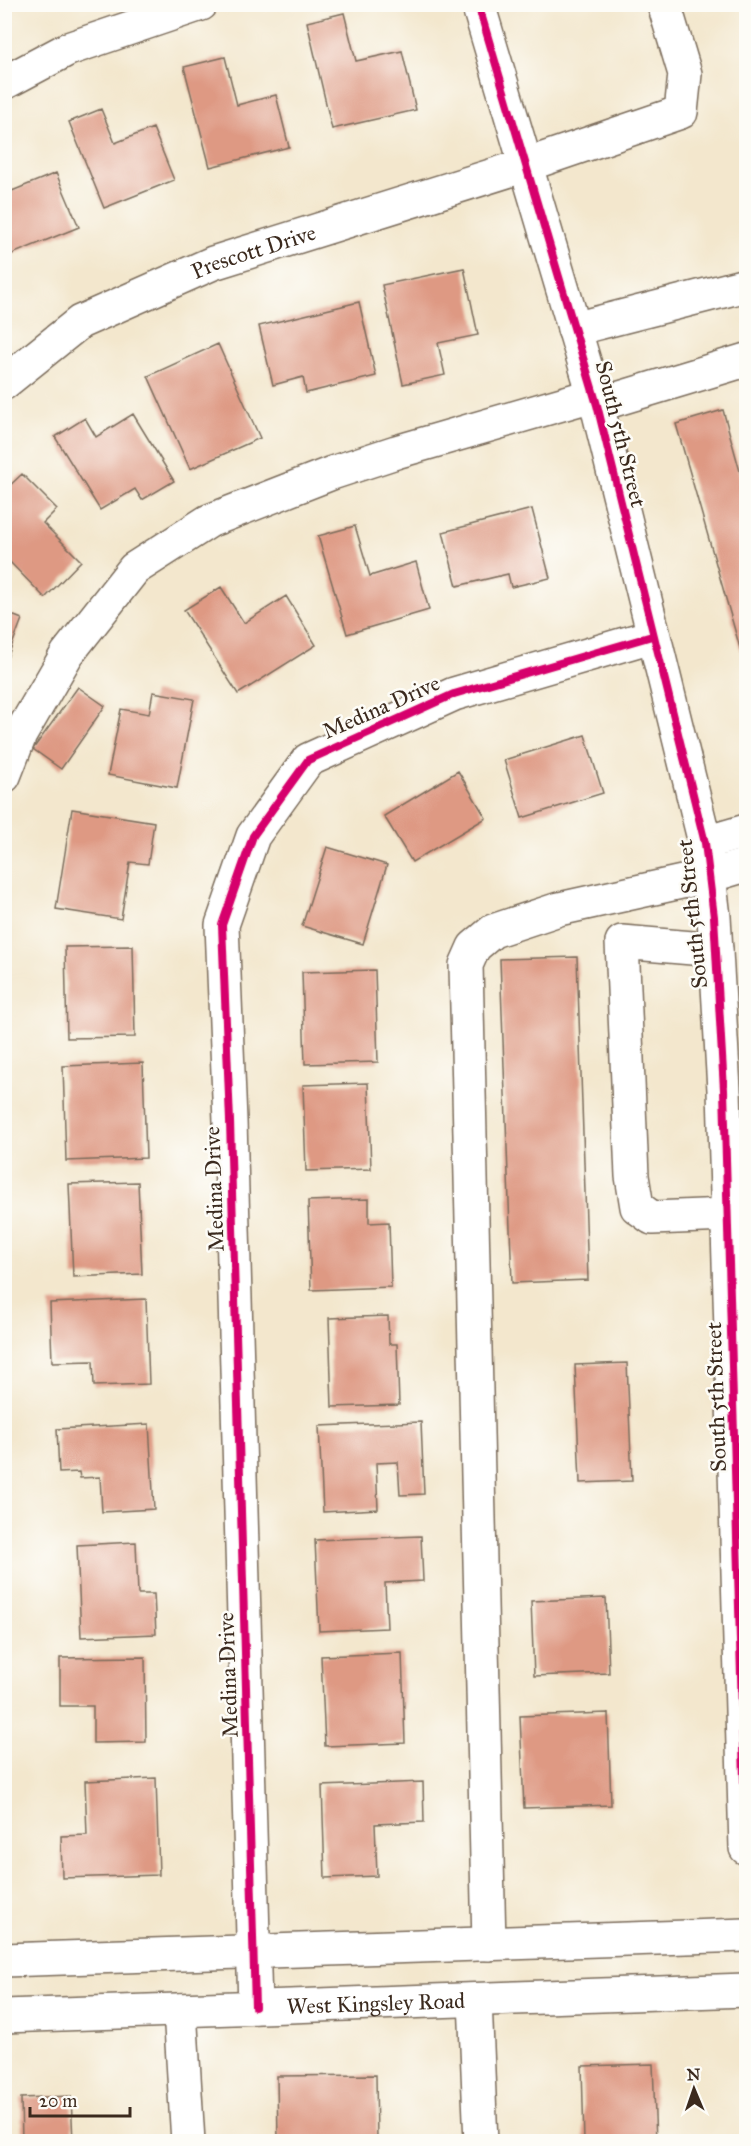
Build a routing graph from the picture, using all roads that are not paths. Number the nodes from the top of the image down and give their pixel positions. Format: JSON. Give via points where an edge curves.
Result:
{"nodes":[{"id":1,"x":201,"y":4,"type":"edge"},
{"id":2,"x":478,"y":4,"type":"edge"},
{"id":3,"x":664,"y":4,"type":"edge"},
{"id":4,"x":4,"y":83,"type":"edge"},
{"id":5,"x":526,"y":165,"type":"junction"},
{"id":6,"x":747,"y":285,"type":"edge"},
{"id":7,"x":574,"y":329,"type":"junction"},
{"id":8,"x":747,"y":360,"type":"edge"},
{"id":9,"x":4,"y":383,"type":"edge"},
{"id":10,"x":595,"y":400,"type":"junction"},
{"id":11,"x":652,"y":636,"type":"junction"},
{"id":12,"x":4,"y":776,"type":"edge"},
{"id":13,"x":747,"y":831,"type":"edge"},
{"id":14,"x":705,"y":843,"type":"junction"},
{"id":15,"x":747,"y":865,"type":"edge"},
{"id":16,"x":709,"y":876,"type":"junction"},
{"id":17,"x":716,"y":950,"type":"junction"},
{"id":18,"x":735,"y":1090,"type":"edge"},
{"id":19,"x":728,"y":1215,"type":"junction"},
{"id":20,"x":746,"y":1847,"type":"edge"},
{"id":21,"x":747,"y":1935,"type":"edge"},
{"id":22,"x":489,"y":1944,"type":"junction"},
{"id":23,"x":4,"y":1951,"type":"edge"},
{"id":24,"x":253,"y":1952,"type":"junction"},
{"id":25,"x":5,"y":1960,"type":"edge"},
{"id":26,"x":747,"y":1990,"type":"edge"},
{"id":27,"x":475,"y":2000,"type":"junction"},
{"id":28,"x":255,"y":2007,"type":"junction"},
{"id":29,"x":180,"y":2010,"type":"junction"},
{"id":30,"x":4,"y":2016,"type":"edge"},
{"id":31,"x":188,"y":2142,"type":"edge"},
{"id":32,"x":481,"y":2142,"type":"edge"}],
"edges":[{"from":1,"to":4,"type":"street","via":[[68,49]]},
{"from":2,"to":5,"type":"street","name":"South 5th Street"},
{"from":3,"to":5,"type":"street","name":"Prescott Drive","via":[[685,74],[681,112]]},
{"from":5,"to":7,"type":"street","name":"South 5th Street"},
{"from":5,"to":9,"type":"street","name":"Prescott Drive","via":[[213,262],[80,322]]},
{"from":6,"to":7,"type":"street"},
{"from":7,"to":10,"type":"street","name":"South 5th Street"},
{"from":8,"to":10,"type":"street"},
{"from":10,"to":11,"type":"street","name":"South 5th Street"},
{"from":10,"to":12,"type":"street","via":[[396,452],[209,521],[134,570],[67,654],[20,735]]},
{"from":11,"to":14,"type":"street","name":"South 5th Street"},
{"from":11,"to":24,"type":"street","name":"Medina Drive","via":[[454,694],[308,759],[253,836],[222,925]]},
{"from":13,"to":14,"type":"street"},
{"from":14,"to":16,"type":"street","name":"South 5th Street"},
{"from":15,"to":16,"type":"street"},
{"from":16,"to":17,"type":"street","name":"South 5th Street"},
{"from":16,"to":22,"type":"street","via":[[559,909],[493,932],[474,947],[466,964]]},
{"from":17,"to":18,"type":"street","name":"South 5th Street"},
{"from":17,"to":19,"type":"street","via":[[622,942],[631,1164],[637,1207],[652,1218]]},
{"from":18,"to":19,"type":"street","name":"South 5th Street"},
{"from":19,"to":20,"type":"street","name":"South 5th Street"},
{"from":21,"to":22,"type":"street"},
{"from":22,"to":24,"type":"street"},
{"from":23,"to":25,"type":"street"},
{"from":24,"to":25,"type":"street"},
{"from":24,"to":28,"type":"street","name":"Medina Drive"},
{"from":26,"to":27,"type":"street","name":"West Kingsley Road"},
{"from":27,"to":28,"type":"street","name":"West Kingsley Road"},
{"from":27,"to":32,"type":"street"},
{"from":28,"to":29,"type":"street","name":"West Kingsley Road"},
{"from":29,"to":30,"type":"street","name":"West Kingsley Road"},
{"from":29,"to":31,"type":"street"}]}
